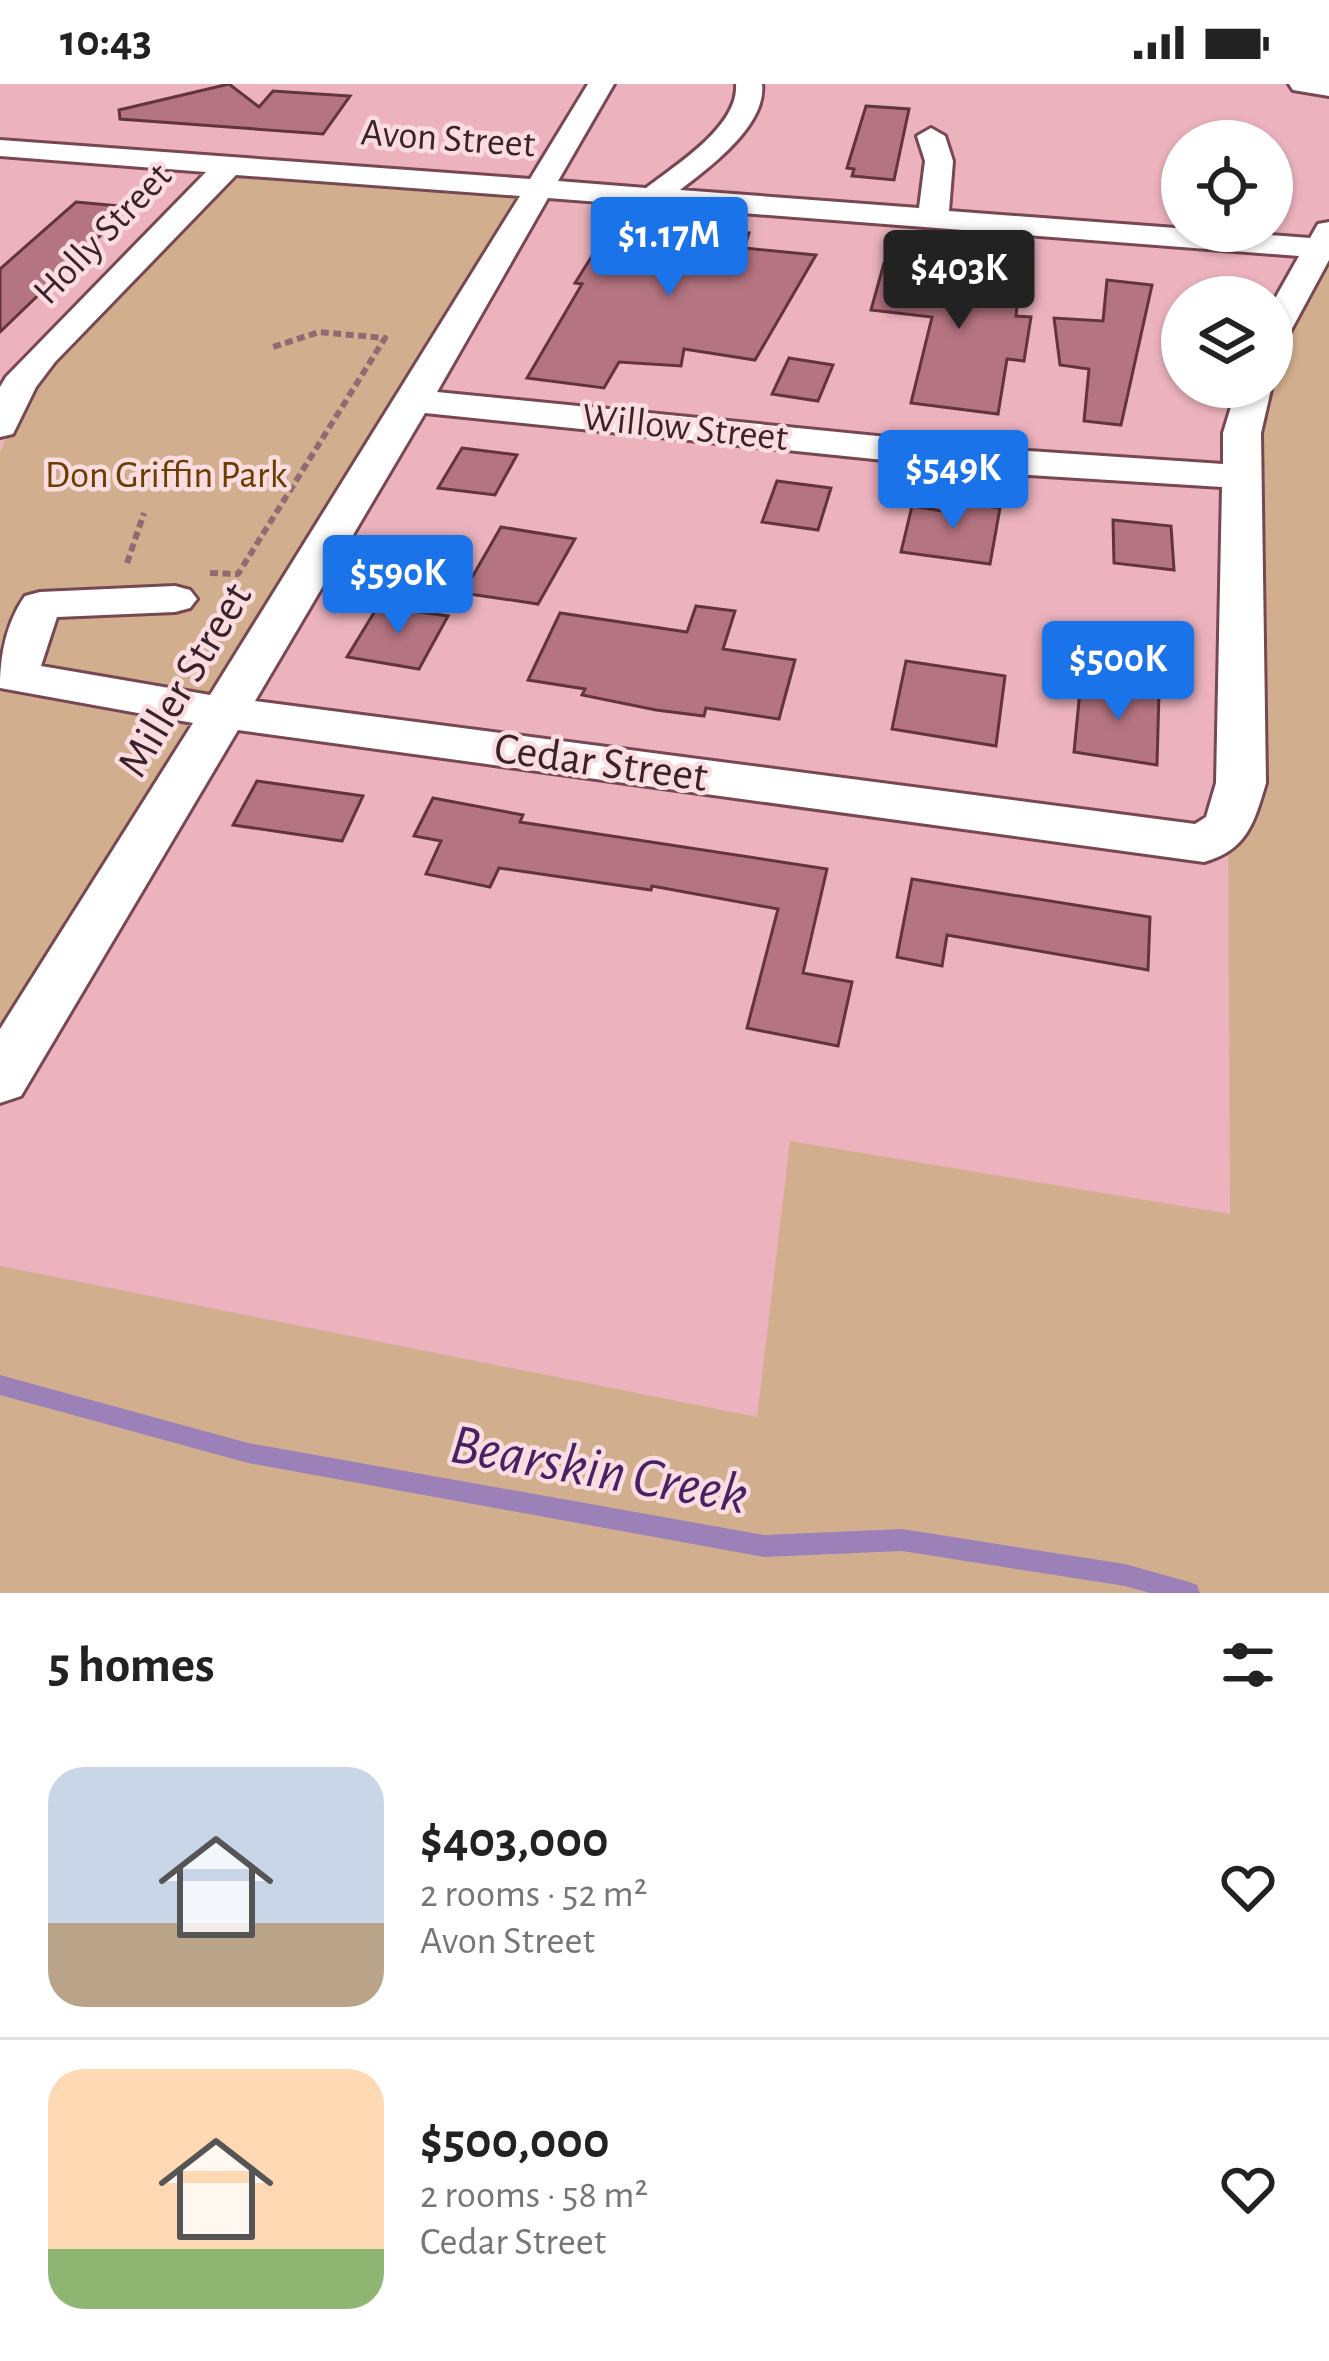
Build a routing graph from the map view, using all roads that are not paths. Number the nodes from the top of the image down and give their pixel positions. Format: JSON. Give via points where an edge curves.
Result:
{"nodes":[{"id":1,"x":601,"y":84,"type":"edge"},
{"id":2,"x":749,"y":84,"type":"edge"},
{"id":3,"x":1302,"y":84,"type":"edge"},
{"id":4,"x":1329,"y":88,"type":"edge"},
{"id":5,"x":931,"y":136,"type":"dead end"},
{"id":6,"x":1,"y":149,"type":"edge"},
{"id":7,"x":232,"y":162,"type":"junction"},
{"id":8,"x":539,"y":185,"type":"junction"},
{"id":9,"x":657,"y":194,"type":"junction"},
{"id":10,"x":932,"y":216,"type":"junction"},
{"id":11,"x":1325,"y":239,"type":"edge"},
{"id":12,"x":1293,"y":296,"type":"edge"},
{"id":13,"x":414,"y":401,"type":"junction"},
{"id":14,"x":1249,"y":408,"type":"edge"},
{"id":15,"x":0,"y":426,"type":"edge"},
{"id":16,"x":1243,"y":477,"type":"junction"},
{"id":17,"x":189,"y":586,"type":"road end"},
{"id":18,"x":8,"y":675,"type":"edge"},
{"id":19,"x":226,"y":713,"type":"junction"},
{"id":20,"x":0,"y":1079,"type":"edge"}],
"edges":[{"from":1,"to":8,"type":"street","name":"Miller Street"},
{"from":2,"to":9,"type":"street","via":[[740,121]]},
{"from":3,"to":4,"type":"street"},
{"from":5,"to":10,"type":"street","via":[[939,161]]},
{"from":6,"to":7,"type":"street","name":"Avon Street"},
{"from":7,"to":8,"type":"street","name":"Avon Street"},
{"from":7,"to":15,"type":"street","name":"Holly Street","via":[[43,355]]},
{"from":8,"to":9,"type":"street","name":"Avon Street"},
{"from":8,"to":13,"type":"street","name":"Miller Street"},
{"from":9,"to":10,"type":"street","name":"Avon Street"},
{"from":10,"to":11,"type":"street","name":"Avon Street"},
{"from":11,"to":12,"type":"street"},
{"from":13,"to":16,"type":"street","name":"Willow Street"},
{"from":13,"to":19,"type":"street","name":"Miller Street"},
{"from":14,"to":16,"type":"street"},
{"from":16,"to":19,"type":"street","name":"Cedar Street","via":[[1241,783],[1228,827],[1204,844]]},
{"from":17,"to":18,"type":"street","via":[[40,605]]},
{"from":18,"to":19,"type":"street","name":"Cedar Street"},
{"from":19,"to":20,"type":"street","name":"Miller Street"}]}
